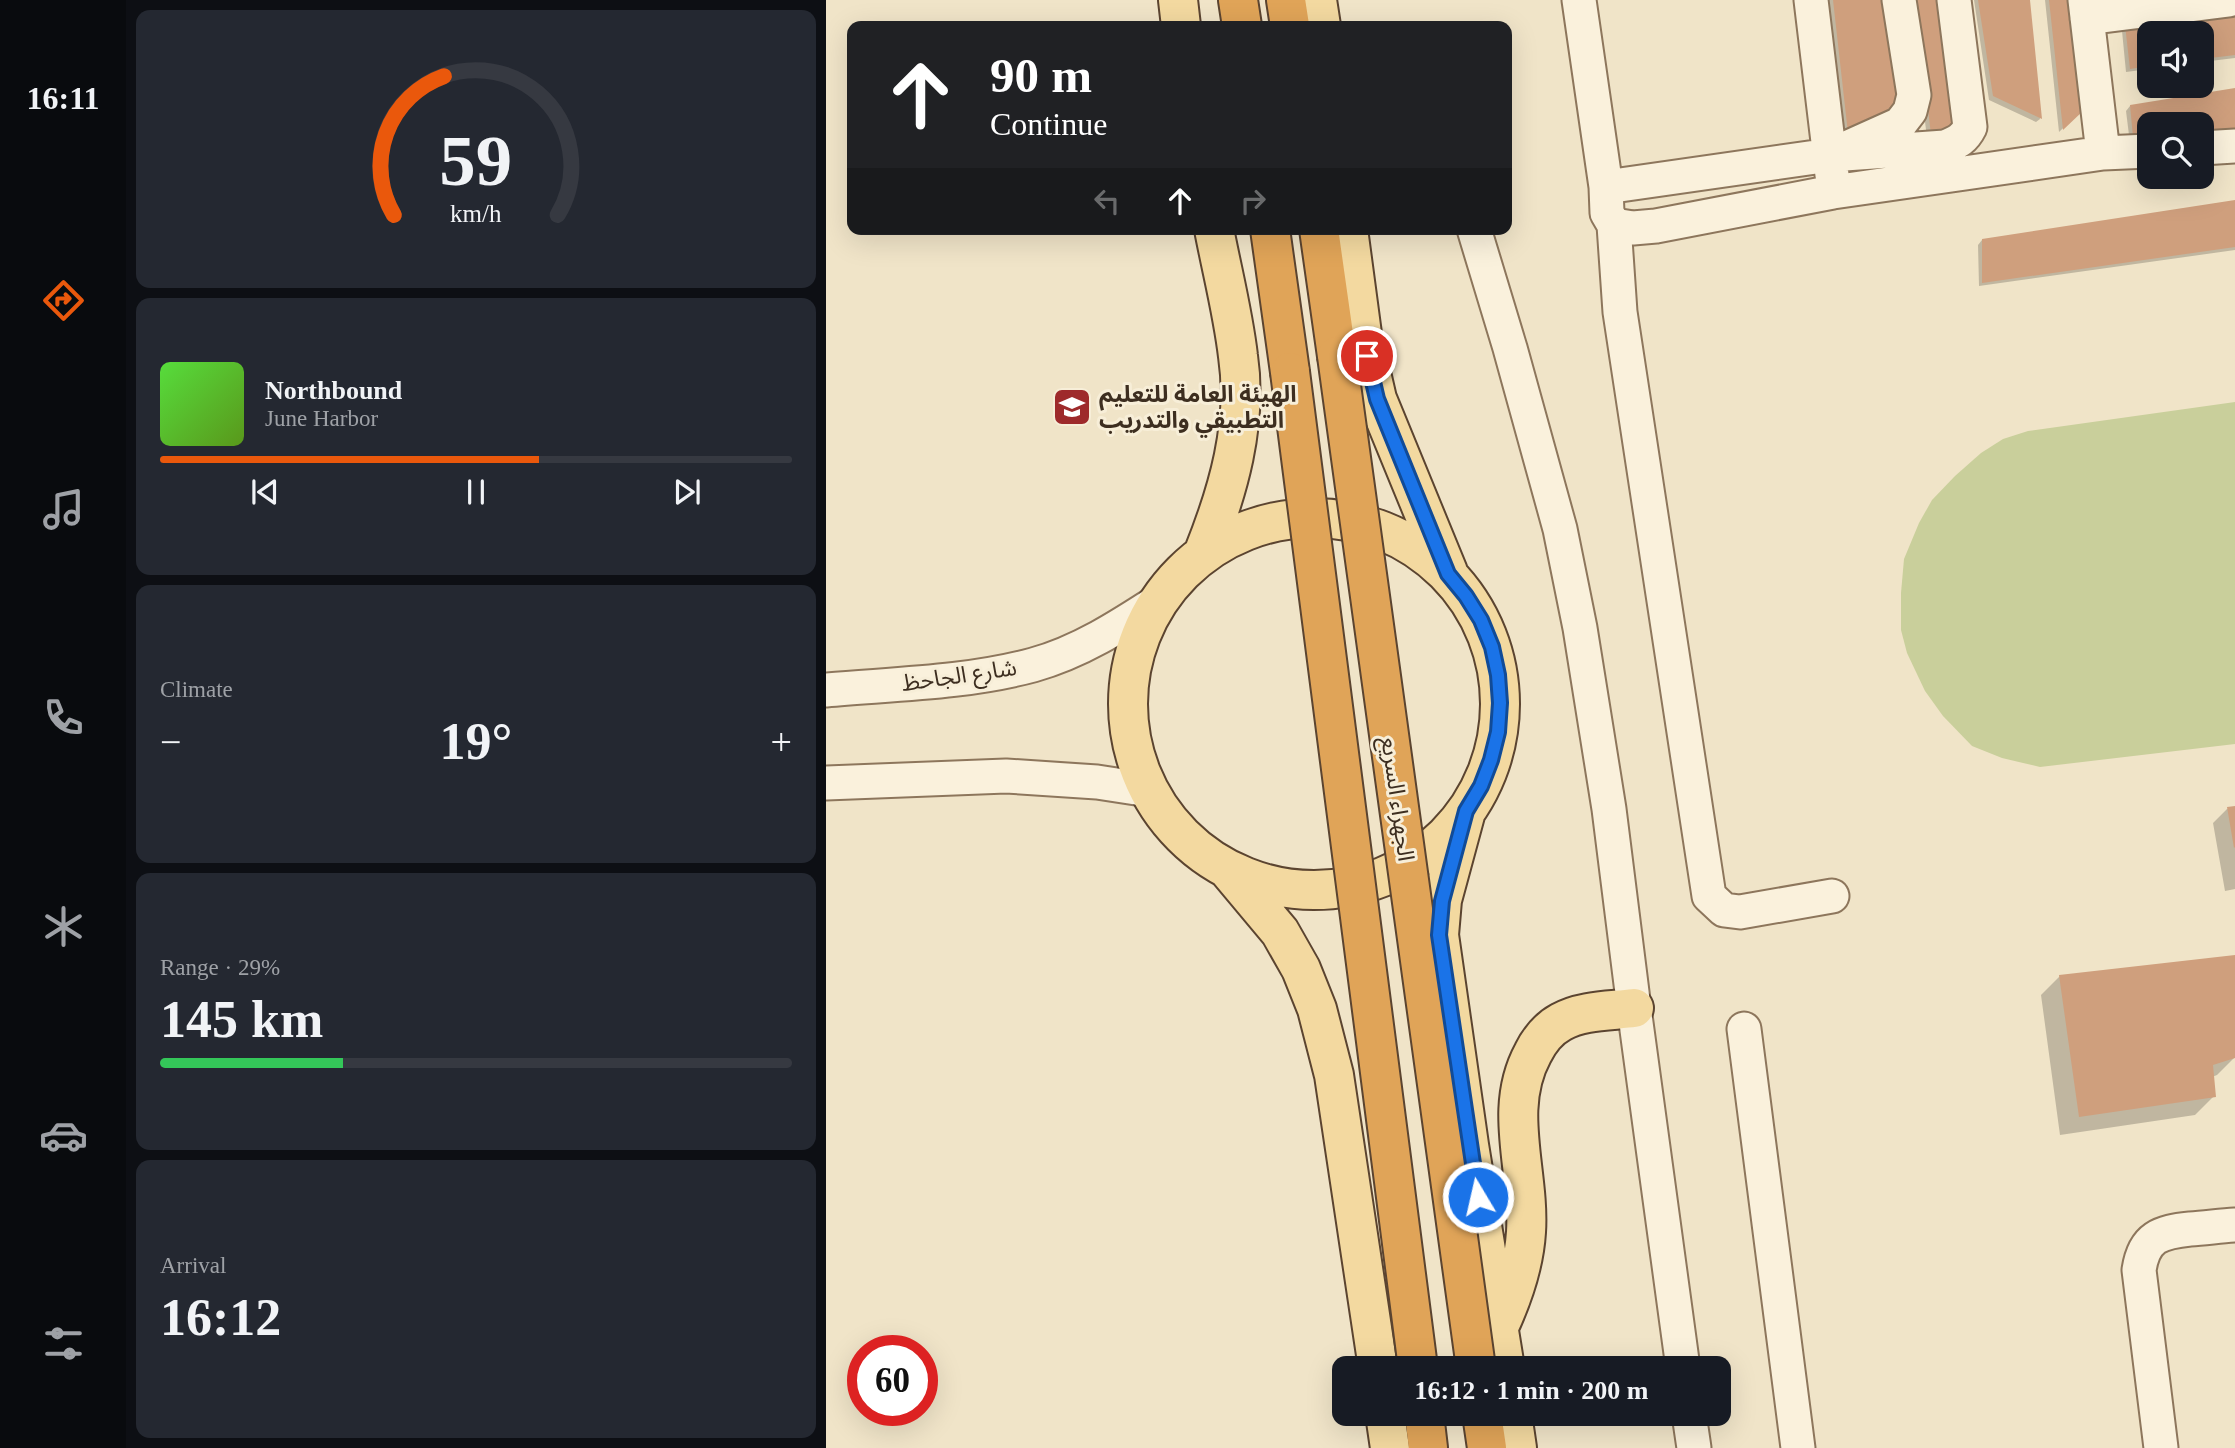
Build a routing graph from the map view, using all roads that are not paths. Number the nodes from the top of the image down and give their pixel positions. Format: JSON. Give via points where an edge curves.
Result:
{"nodes":[{"id":1,"x":1178,"y":0,"type":"edge"},
{"id":2,"x":1238,"y":0,"type":"edge"},
{"id":3,"x":1286,"y":0,"type":"edge"},
{"id":4,"x":1317,"y":0,"type":"edge"},
{"id":5,"x":1579,"y":0,"type":"edge"},
{"id":6,"x":1811,"y":0,"type":"edge"},
{"id":7,"x":1899,"y":0,"type":"edge"},
{"id":8,"x":1954,"y":0,"type":"edge"},
{"id":9,"x":2229,"y":0,"type":"edge"},
{"id":10,"x":2086,"y":9,"type":"edge"},
{"id":11,"x":1180,"y":21,"type":"edge"},
{"id":12,"x":1241,"y":21,"type":"edge"},
{"id":13,"x":1289,"y":21,"type":"edge"},
{"id":14,"x":1320,"y":21,"type":"edge"},
{"id":15,"x":2235,"y":146,"type":"edge"},
{"id":16,"x":2214,"y":147,"type":"edge"},
{"id":17,"x":2137,"y":152,"type":"edge"},
{"id":18,"x":2103,"y":153,"type":"junction"},
{"id":19,"x":1830,"y":155,"type":"junction"},
{"id":20,"x":1606,"y":187,"type":"junction"},
{"id":21,"x":1833,"y":192,"type":"junction"},
{"id":22,"x":1614,"y":225,"type":"junction"},
{"id":23,"x":1215,"y":235,"type":"edge"},
{"id":24,"x":1271,"y":235,"type":"edge"},
{"id":25,"x":1320,"y":235,"type":"edge"},
{"id":26,"x":1349,"y":235,"type":"edge"},
{"id":27,"x":1476,"y":235,"type":"edge"},
{"id":28,"x":1203,"y":554,"type":"junction"},
{"id":29,"x":1448,"y":574,"type":"junction"},
{"id":30,"x":1160,"y":600,"type":"junction"},
{"id":31,"x":826,"y":690,"type":"edge"},
{"id":32,"x":826,"y":783,"type":"edge"},
{"id":33,"x":1149,"y":790,"type":"junction"},
{"id":34,"x":1466,"y":811,"type":"junction"},
{"id":35,"x":1228,"y":869,"type":"junction"},
{"id":36,"x":1832,"y":896,"type":"dead end"},
{"id":37,"x":1634,"y":1008,"type":"junction"},
{"id":38,"x":1744,"y":1029,"type":"dead end"},
{"id":39,"x":2235,"y":1225,"type":"edge"},
{"id":40,"x":1498,"y":1329,"type":"junction"},
{"id":41,"x":1376,"y":1356,"type":"edge"},
{"id":42,"x":1416,"y":1356,"type":"edge"},
{"id":43,"x":1474,"y":1356,"type":"edge"},
{"id":44,"x":1503,"y":1356,"type":"edge"},
{"id":45,"x":1681,"y":1356,"type":"edge"},
{"id":46,"x":1387,"y":1426,"type":"edge"},
{"id":47,"x":1425,"y":1426,"type":"edge"},
{"id":48,"x":1483,"y":1426,"type":"edge"},
{"id":49,"x":1514,"y":1426,"type":"edge"},
{"id":50,"x":1691,"y":1426,"type":"edge"},
{"id":51,"x":1390,"y":1448,"type":"edge"},
{"id":52,"x":1428,"y":1448,"type":"edge"},
{"id":53,"x":1486,"y":1448,"type":"edge"},
{"id":54,"x":1517,"y":1448,"type":"edge"},
{"id":55,"x":1694,"y":1448,"type":"edge"},
{"id":56,"x":1798,"y":1448,"type":"edge"},
{"id":57,"x":2161,"y":1448,"type":"edge"}],
"edges":[{"from":1,"to":11,"type":"main road"},
{"from":2,"to":12,"type":"highway"},
{"from":3,"to":13,"type":"highway"},
{"from":4,"to":14,"type":"main road"},
{"from":5,"to":20,"type":"street"},
{"from":6,"to":19,"type":"street"},
{"from":7,"to":19,"type":"street","via":[[1914,95],[1910,111],[1900,124]]},
{"from":8,"to":19,"type":"street","via":[[1970,127],[1965,137],[1945,147]]},
{"from":9,"to":10,"type":"street"},
{"from":10,"to":18,"type":"street"},
{"from":15,"to":16,"type":"street"},
{"from":17,"to":18,"type":"street"},
{"from":18,"to":21,"type":"street"},
{"from":19,"to":20,"type":"street"},
{"from":19,"to":21,"type":"street"},
{"from":20,"to":22,"type":"street","via":[[1607,213]]},
{"from":21,"to":22,"type":"street","via":[[1656,226]]},
{"from":22,"to":36,"type":"street","via":[[1620,312],[1709,896],[1724,911],[1740,912]]},
{"from":23,"to":28,"type":"main road","via":[[1239,357],[1240,412],[1222,508]]},
{"from":24,"to":42,"type":"highway","bridge":true},
{"from":25,"to":43,"type":"highway","name":"الجهراء السريع","bridge":true},
{"from":26,"to":29,"type":"main road","via":[[1362,334],[1377,399]]},
{"from":27,"to":37,"type":"street","via":[[1563,541],[1609,809]]},
{"from":28,"to":29,"type":"main road","via":[[1229,538],[1275,522],[1345,519],[1401,538]]},
{"from":28,"to":30,"type":"main road"},
{"from":29,"to":34,"type":"main road","via":[[1481,620],[1498,675],[1498,732],[1481,786]]},
{"from":30,"to":31,"type":"street","name":"شارع الجاحظ","via":[[1112,632],[1035,664],[990,675]]},
{"from":30,"to":33,"type":"main road","via":[[1146,624],[1130,679],[1131,736]]},
{"from":32,"to":33,"type":"street","via":[[1006,776]]},
{"from":33,"to":35,"type":"main road","via":[[1182,835]]},
{"from":34,"to":35,"type":"main road","via":[[1424,853],[1372,881],[1333,889],[1284,888]]},
{"from":34,"to":40,"type":"main road","name":"الجهراء السريع","via":[[1442,901],[1439,935]]},
{"from":35,"to":41,"type":"main road","via":[[1280,932],[1317,1009],[1334,1075]]},
{"from":37,"to":40,"type":"main road","via":[[1584,1014],[1561,1022],[1540,1039],[1528,1062],[1517,1112],[1526,1204],[1524,1256]]},
{"from":37,"to":45,"type":"street"},
{"from":38,"to":56,"type":"street"},
{"from":39,"to":57,"type":"street","via":[[2168,1232],[2156,1237],[2141,1258]]},
{"from":40,"to":44,"type":"main road","name":"الجهراء السريع"},
{"from":46,"to":51,"type":"main road"},
{"from":47,"to":52,"type":"highway"},
{"from":48,"to":53,"type":"highway"},
{"from":49,"to":54,"type":"main road"},
{"from":50,"to":55,"type":"street"}]}
